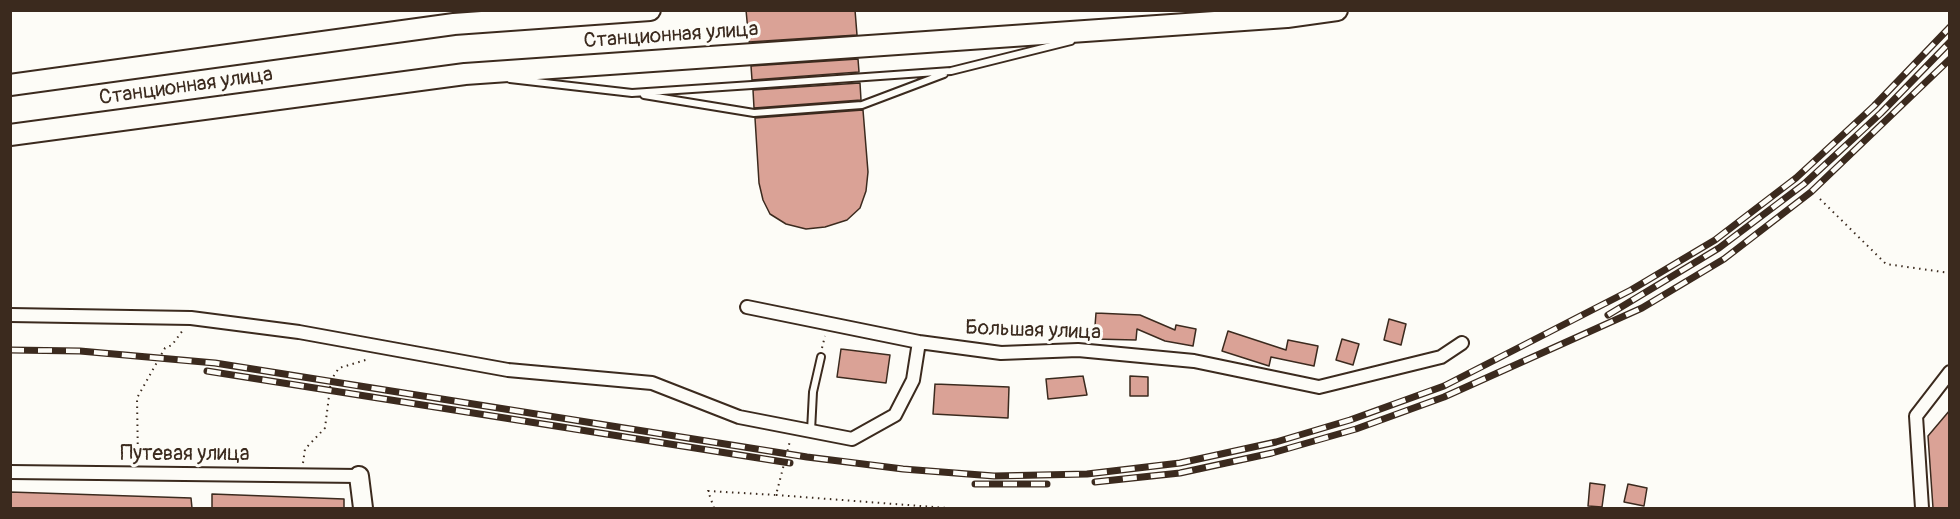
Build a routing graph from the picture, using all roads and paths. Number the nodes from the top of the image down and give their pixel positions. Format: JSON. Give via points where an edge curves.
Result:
{"nodes":[{"id":1,"x":650,"y":10,"type":"edge"},
{"id":2,"x":1337,"y":10,"type":"edge"},
{"id":3,"x":487,"y":14,"type":"dead end"},
{"id":4,"x":454,"y":24,"type":"junction"},
{"id":5,"x":1119,"y":28,"type":"junction"},
{"id":6,"x":951,"y":71,"type":"junction"},
{"id":7,"x":465,"y":74,"type":"junction"},
{"id":8,"x":10,"y":85,"type":"edge"},
{"id":9,"x":632,"y":93,"type":"junction"},
{"id":10,"x":10,"y":135,"type":"edge"},
{"id":11,"x":1820,"y":199,"type":"dead end"},
{"id":12,"x":1950,"y":273,"type":"edge"},
{"id":13,"x":747,"y":307,"type":"dead end"},
{"id":14,"x":10,"y":315,"type":"edge"},
{"id":15,"x":191,"y":318,"type":"junction"},
{"id":16,"x":919,"y":342,"type":"junction"},
{"id":17,"x":1462,"y":343,"type":"dead end"},
{"id":18,"x":398,"y":350,"type":"junction"},
{"id":19,"x":821,"y":357,"type":"dead end"},
{"id":20,"x":1950,"y":372,"type":"edge"},
{"id":21,"x":810,"y":431,"type":"junction"},
{"id":22,"x":10,"y":472,"type":"edge"},
{"id":23,"x":302,"y":475,"type":"junction"},
{"id":24,"x":138,"y":476,"type":"junction"},
{"id":25,"x":359,"y":476,"type":"joint"},
{"id":26,"x":776,"y":495,"type":"junction"},
{"id":27,"x":363,"y":508,"type":"edge"},
{"id":28,"x":714,"y":508,"type":"edge"},
{"id":29,"x":947,"y":508,"type":"edge"},
{"id":30,"x":1922,"y":508,"type":"edge"}],
"edges":[{"from":1,"to":4,"type":"main road","name":"Станционная улица"},
{"from":2,"to":5,"type":"main road","name":"Станционная улица"},
{"from":3,"to":4,"type":"lane"},
{"from":4,"to":8,"type":"main road","name":"Станционная улица"},
{"from":5,"to":6,"type":"lane"},
{"from":5,"to":7,"type":"main road","name":"Станционная улица"},
{"from":6,"to":9,"type":"lane"},
{"from":6,"to":9,"type":"lane","via":[[862,105],[754,113]]},
{"from":7,"to":9,"type":"lane"},
{"from":7,"to":10,"type":"main road","name":"Станционная улица"},
{"from":11,"to":12,"type":"path","via":[[1886,264]]},
{"from":13,"to":16,"type":"street","name":"Большая улица"},
{"from":14,"to":15,"type":"street"},
{"from":15,"to":18,"type":"street"},
{"from":15,"to":24,"type":"path","via":[[172,345],[165,348],[137,398]]},
{"from":16,"to":17,"type":"street","name":"Большая улица","via":[[1001,353],[1078,350],[1194,362],[1319,387],[1441,357]]},
{"from":16,"to":21,"type":"street","via":[[913,381],[895,415],[852,439]]},
{"from":18,"to":21,"type":"street","via":[[508,370],[652,383],[739,417]]},
{"from":18,"to":23,"type":"path","via":[[339,368],[331,380],[325,428],[305,449]]},
{"from":19,"to":21,"type":"lane"},
{"from":20,"to":30,"type":"street","via":[[1916,416]]},
{"from":21,"to":26,"type":"path","via":[[807,440],[791,440]]},
{"from":22,"to":24,"type":"street","name":"Путевая улица"},
{"from":23,"to":24,"type":"street","name":"Путевая улица"},
{"from":23,"to":25,"type":"street","name":"Путевая улица"},
{"from":25,"to":27,"type":"street"},
{"from":26,"to":28,"type":"path","via":[[708,491]]},
{"from":26,"to":29,"type":"path"}]}
